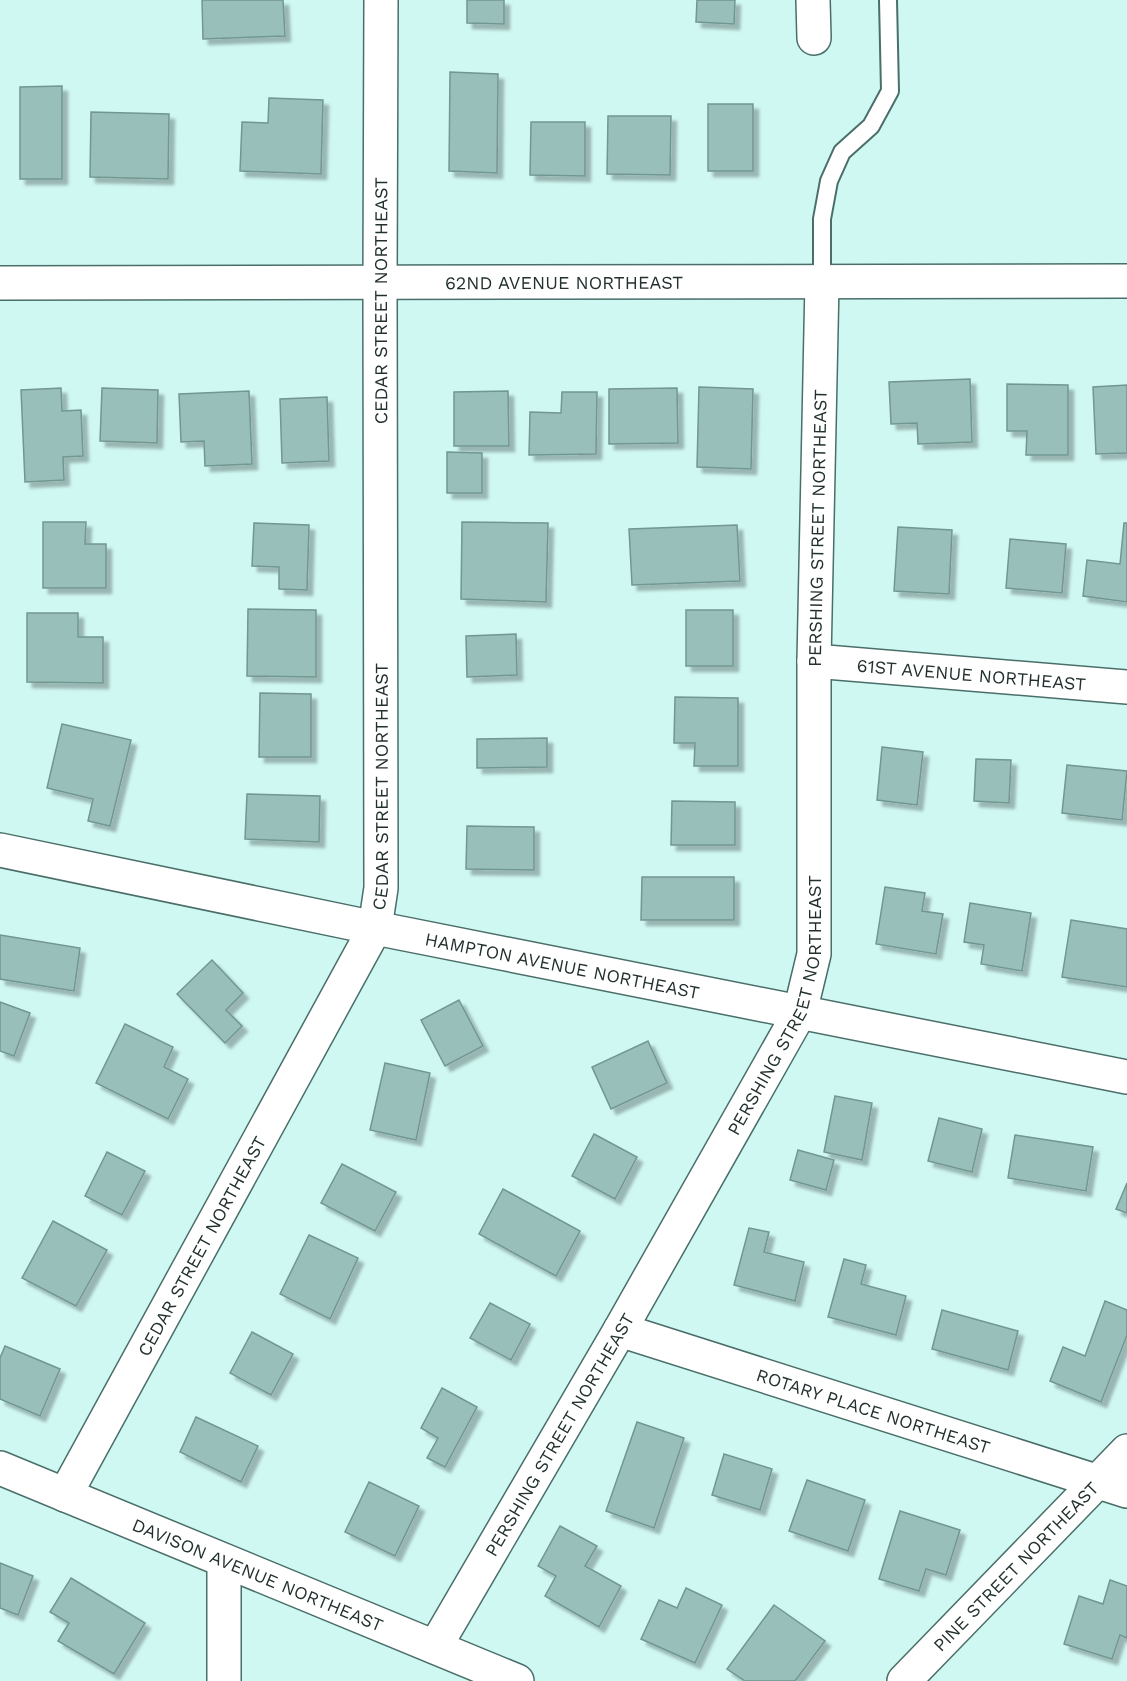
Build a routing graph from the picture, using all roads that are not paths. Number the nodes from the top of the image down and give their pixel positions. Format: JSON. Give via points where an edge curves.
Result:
{"nodes":[{"id":1,"x":381,"y":0,"type":"edge"},
{"id":2,"x":813,"y":0,"type":"edge"},
{"id":3,"x":888,"y":0,"type":"edge"},
{"id":4,"x":814,"y":38,"type":"dead end"},
{"id":5,"x":1127,"y":281,"type":"edge"},
{"id":6,"x":822,"y":282,"type":"junction"},
{"id":7,"x":0,"y":283,"type":"edge"},
{"id":8,"x":380,"y":283,"type":"junction"},
{"id":9,"x":814,"y":661,"type":"junction"},
{"id":10,"x":1127,"y":687,"type":"edge"},
{"id":11,"x":0,"y":850,"type":"edge"},
{"id":12,"x":375,"y":928,"type":"junction"},
{"id":13,"x":800,"y":1012,"type":"junction"},
{"id":14,"x":1127,"y":1077,"type":"edge"},
{"id":15,"x":620,"y":1330,"type":"junction"},
{"id":16,"x":1127,"y":1451,"type":"edge"},
{"id":17,"x":0,"y":1468,"type":"edge"},
{"id":18,"x":1112,"y":1486,"type":"edge"},
{"id":19,"x":65,"y":1495,"type":"junction"},
{"id":20,"x":224,"y":1561,"type":"junction"},
{"id":21,"x":435,"y":1647,"type":"junction"},
{"id":22,"x":225,"y":1681,"type":"edge"},
{"id":23,"x":517,"y":1681,"type":"edge"},
{"id":24,"x":904,"y":1681,"type":"edge"}],
"edges":[{"from":1,"to":8,"type":"street","name":"CEDAR STREET NORTHEAST"},
{"from":2,"to":4,"type":"street"},
{"from":3,"to":6,"type":"lane","via":[[890,91],[871,126],[842,152],[829,182],[822,219]]},
{"from":5,"to":6,"type":"street","name":"62ND AVENUE NORTHEAST"},
{"from":6,"to":8,"type":"street","name":"62ND AVENUE NORTHEAST"},
{"from":6,"to":9,"type":"street","name":"PERSHING STREET NORTHEAST"},
{"from":7,"to":8,"type":"street","name":"62ND AVENUE NORTHEAST"},
{"from":8,"to":12,"type":"street","name":"CEDAR STREET NORTHEAST","via":[[381,888]]},
{"from":9,"to":10,"type":"street","name":"61ST AVENUE NORTHEAST"},
{"from":9,"to":13,"type":"street","name":"PERSHING STREET NORTHEAST","via":[[814,954]]},
{"from":11,"to":12,"type":"street","name":"HAMPTON AVENUE NORTHEAST"},
{"from":12,"to":13,"type":"street","name":"HAMPTON AVENUE NORTHEAST"},
{"from":12,"to":19,"type":"street","name":"CEDAR STREET NORTHEAST"},
{"from":13,"to":14,"type":"street","name":"HAMPTON AVENUE NORTHEAST"},
{"from":13,"to":15,"type":"street","name":"PERSHING STREET NORTHEAST"},
{"from":15,"to":18,"type":"street","name":"ROTARY PLACE NORTHEAST"},
{"from":15,"to":21,"type":"street","name":"PERSHING STREET NORTHEAST"},
{"from":16,"to":18,"type":"street","name":"PINE STREET NORTHEAST"},
{"from":17,"to":19,"type":"street","name":"DAVISON AVENUE NORTHEAST"},
{"from":18,"to":24,"type":"street","name":"PINE STREET NORTHEAST"},
{"from":19,"to":20,"type":"street","name":"DAVISON AVENUE NORTHEAST"},
{"from":20,"to":21,"type":"street","name":"DAVISON AVENUE NORTHEAST"},
{"from":20,"to":22,"type":"street"},
{"from":21,"to":23,"type":"street","name":"DAVISON AVENUE NORTHEAST"}]}
